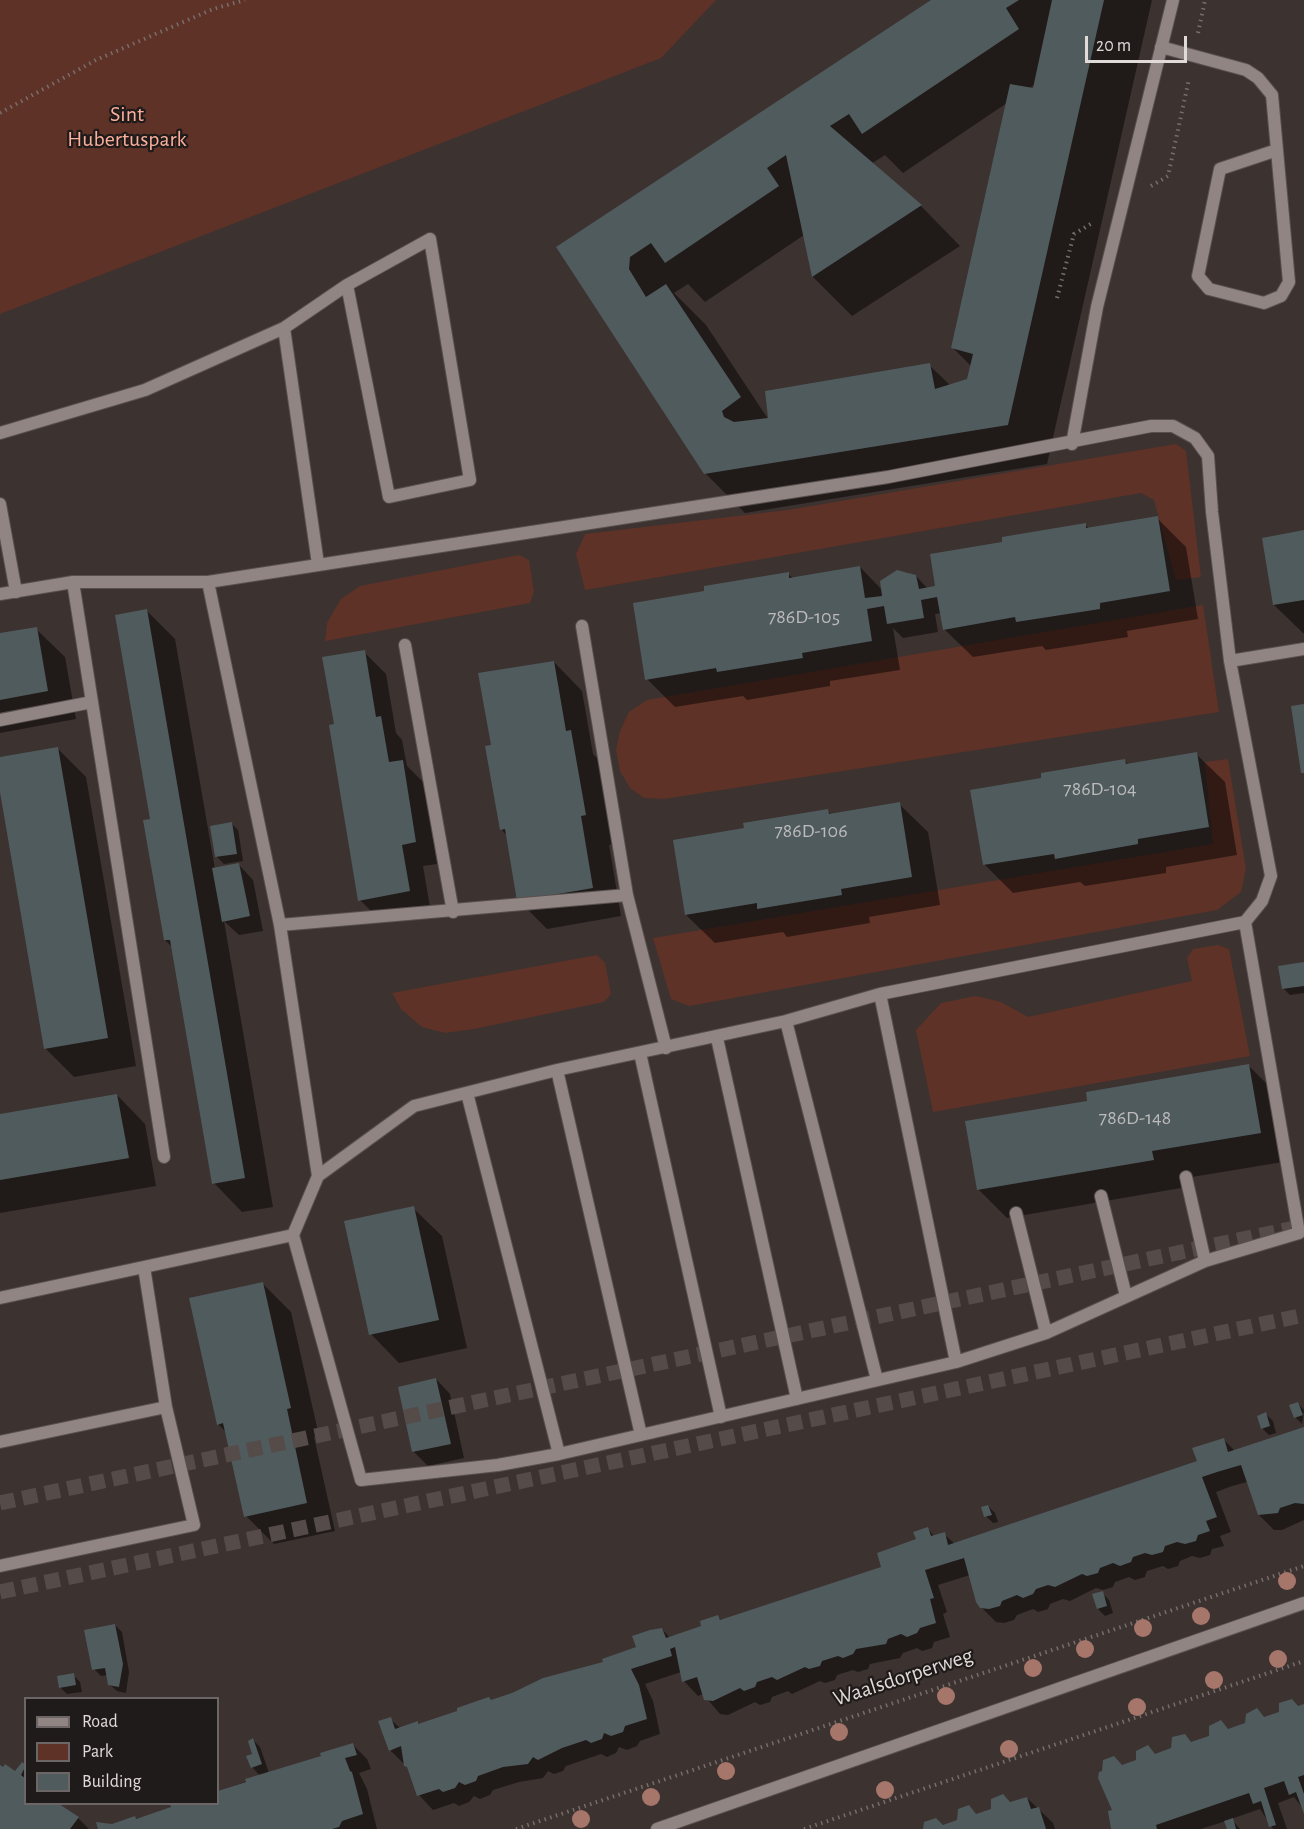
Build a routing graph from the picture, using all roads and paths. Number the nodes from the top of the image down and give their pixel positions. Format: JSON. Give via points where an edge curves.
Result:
{"nodes":[{"id":1,"x":245,"y":0,"type":"edge"},
{"id":2,"x":1173,"y":0,"type":"edge"},
{"id":3,"x":1161,"y":47,"type":"junction"},
{"id":4,"x":0,"y":112,"type":"edge"},
{"id":5,"x":1277,"y":150,"type":"junction"},
{"id":6,"x":347,"y":285,"type":"junction"},
{"id":7,"x":284,"y":328,"type":"junction"},
{"id":8,"x":0,"y":433,"type":"edge"},
{"id":9,"x":1072,"y":444,"type":"junction"},
{"id":10,"x":0,"y":504,"type":"edge"},
{"id":11,"x":318,"y":564,"type":"junction"},
{"id":12,"x":73,"y":582,"type":"junction"},
{"id":13,"x":208,"y":582,"type":"junction"},
{"id":14,"x":16,"y":592,"type":"junction"},
{"id":15,"x":0,"y":594,"type":"edge"},
{"id":16,"x":582,"y":626,"type":"dead end"},
{"id":17,"x":405,"y":645,"type":"dead end"},
{"id":18,"x":1304,"y":649,"type":"edge"},
{"id":19,"x":1230,"y":661,"type":"junction"},
{"id":20,"x":92,"y":702,"type":"junction"},
{"id":21,"x":0,"y":720,"type":"edge"},
{"id":22,"x":627,"y":895,"type":"junction"},
{"id":23,"x":453,"y":912,"type":"junction"},
{"id":24,"x":1245,"y":921,"type":"junction"},
{"id":25,"x":280,"y":925,"type":"junction"},
{"id":26,"x":880,"y":994,"type":"junction"},
{"id":27,"x":786,"y":1021,"type":"junction"},
{"id":28,"x":717,"y":1038,"type":"junction"},
{"id":29,"x":666,"y":1048,"type":"junction"},
{"id":30,"x":640,"y":1053,"type":"junction"},
{"id":31,"x":557,"y":1070,"type":"junction"},
{"id":32,"x":466,"y":1093,"type":"junction"},
{"id":33,"x":164,"y":1157,"type":"dead end"},
{"id":34,"x":318,"y":1176,"type":"junction"},
{"id":35,"x":1186,"y":1177,"type":"dead end"},
{"id":36,"x":1101,"y":1196,"type":"dead end"},
{"id":37,"x":1016,"y":1213,"type":"dead end"},
{"id":38,"x":293,"y":1235,"type":"junction"},
{"id":39,"x":1205,"y":1261,"type":"junction"},
{"id":40,"x":144,"y":1267,"type":"junction"},
{"id":41,"x":1126,"y":1296,"type":"junction"},
{"id":42,"x":0,"y":1298,"type":"edge"},
{"id":43,"x":1046,"y":1333,"type":"junction"},
{"id":44,"x":956,"y":1362,"type":"junction"},
{"id":45,"x":878,"y":1380,"type":"junction"},
{"id":46,"x":797,"y":1399,"type":"junction"},
{"id":47,"x":166,"y":1407,"type":"junction"},
{"id":48,"x":721,"y":1417,"type":"junction"},
{"id":49,"x":641,"y":1435,"type":"junction"},
{"id":50,"x":0,"y":1442,"type":"edge"},
{"id":51,"x":559,"y":1455,"type":"junction"},
{"id":52,"x":0,"y":1566,"type":"edge"},
{"id":53,"x":1304,"y":1566,"type":"edge"},
{"id":54,"x":1304,"y":1603,"type":"edge"},
{"id":55,"x":1304,"y":1661,"type":"edge"},
{"id":56,"x":516,"y":1829,"type":"edge"},
{"id":57,"x":657,"y":1829,"type":"edge"},
{"id":58,"x":804,"y":1829,"type":"edge"}],
"edges":[{"from":1,"to":4,"type":"path","via":[[213,9],[96,60]]},
{"from":2,"to":3,"type":"street"},
{"from":3,"to":5,"type":"street","via":[[1245,70],[1258,78],[1272,95]]},
{"from":3,"to":9,"type":"street","via":[[1097,307]]},
{"from":5,"to":5,"type":"street","via":[[1288,282],[1281,296],[1264,303],[1209,289],[1198,276],[1221,168]]},
{"from":6,"to":6,"type":"street","via":[[430,239],[470,480],[389,496]]},
{"from":6,"to":7,"type":"street"},
{"from":7,"to":8,"type":"street","via":[[145,390]]},
{"from":7,"to":11,"type":"street"},
{"from":9,"to":11,"type":"street","via":[[888,477]]},
{"from":9,"to":19,"type":"street","via":[[1151,426],[1173,426],[1195,438],[1208,456]]},
{"from":10,"to":14,"type":"street"},
{"from":11,"to":13,"type":"street"},
{"from":12,"to":13,"type":"street"},
{"from":12,"to":14,"type":"street"},
{"from":12,"to":20,"type":"street"},
{"from":13,"to":25,"type":"street"},
{"from":14,"to":15,"type":"street"},
{"from":16,"to":22,"type":"street"},
{"from":17,"to":23,"type":"street"},
{"from":18,"to":19,"type":"street"},
{"from":19,"to":24,"type":"street","via":[[1271,876],[1262,901]]},
{"from":20,"to":21,"type":"street"},
{"from":20,"to":33,"type":"street"},
{"from":22,"to":23,"type":"street"},
{"from":22,"to":29,"type":"street"},
{"from":23,"to":25,"type":"street"},
{"from":24,"to":26,"type":"street"},
{"from":24,"to":39,"type":"street","via":[[1299,1233]]},
{"from":25,"to":34,"type":"street"},
{"from":26,"to":27,"type":"street"},
{"from":26,"to":44,"type":"street"},
{"from":27,"to":28,"type":"street"},
{"from":27,"to":45,"type":"street"},
{"from":28,"to":29,"type":"street"},
{"from":28,"to":46,"type":"street"},
{"from":29,"to":30,"type":"street"},
{"from":30,"to":31,"type":"street"},
{"from":30,"to":48,"type":"street"},
{"from":31,"to":32,"type":"street"},
{"from":31,"to":49,"type":"street"},
{"from":32,"to":34,"type":"street","via":[[414,1106]]},
{"from":32,"to":51,"type":"street"},
{"from":34,"to":38,"type":"street"},
{"from":35,"to":39,"type":"street"},
{"from":36,"to":41,"type":"street"},
{"from":37,"to":43,"type":"street"},
{"from":38,"to":40,"type":"street"},
{"from":38,"to":51,"type":"street","via":[[361,1480]]},
{"from":39,"to":41,"type":"street"},
{"from":40,"to":42,"type":"street"},
{"from":40,"to":47,"type":"street"},
{"from":41,"to":43,"type":"street"},
{"from":43,"to":44,"type":"street"},
{"from":44,"to":45,"type":"street"},
{"from":45,"to":46,"type":"street"},
{"from":46,"to":48,"type":"street"},
{"from":47,"to":50,"type":"street"},
{"from":47,"to":52,"type":"street","via":[[194,1525]]},
{"from":48,"to":49,"type":"street"},
{"from":49,"to":51,"type":"street"},
{"from":53,"to":56,"type":"path","name":"Waalsdorperweg"},
{"from":54,"to":57,"type":"street"},
{"from":55,"to":58,"type":"path"}]}
